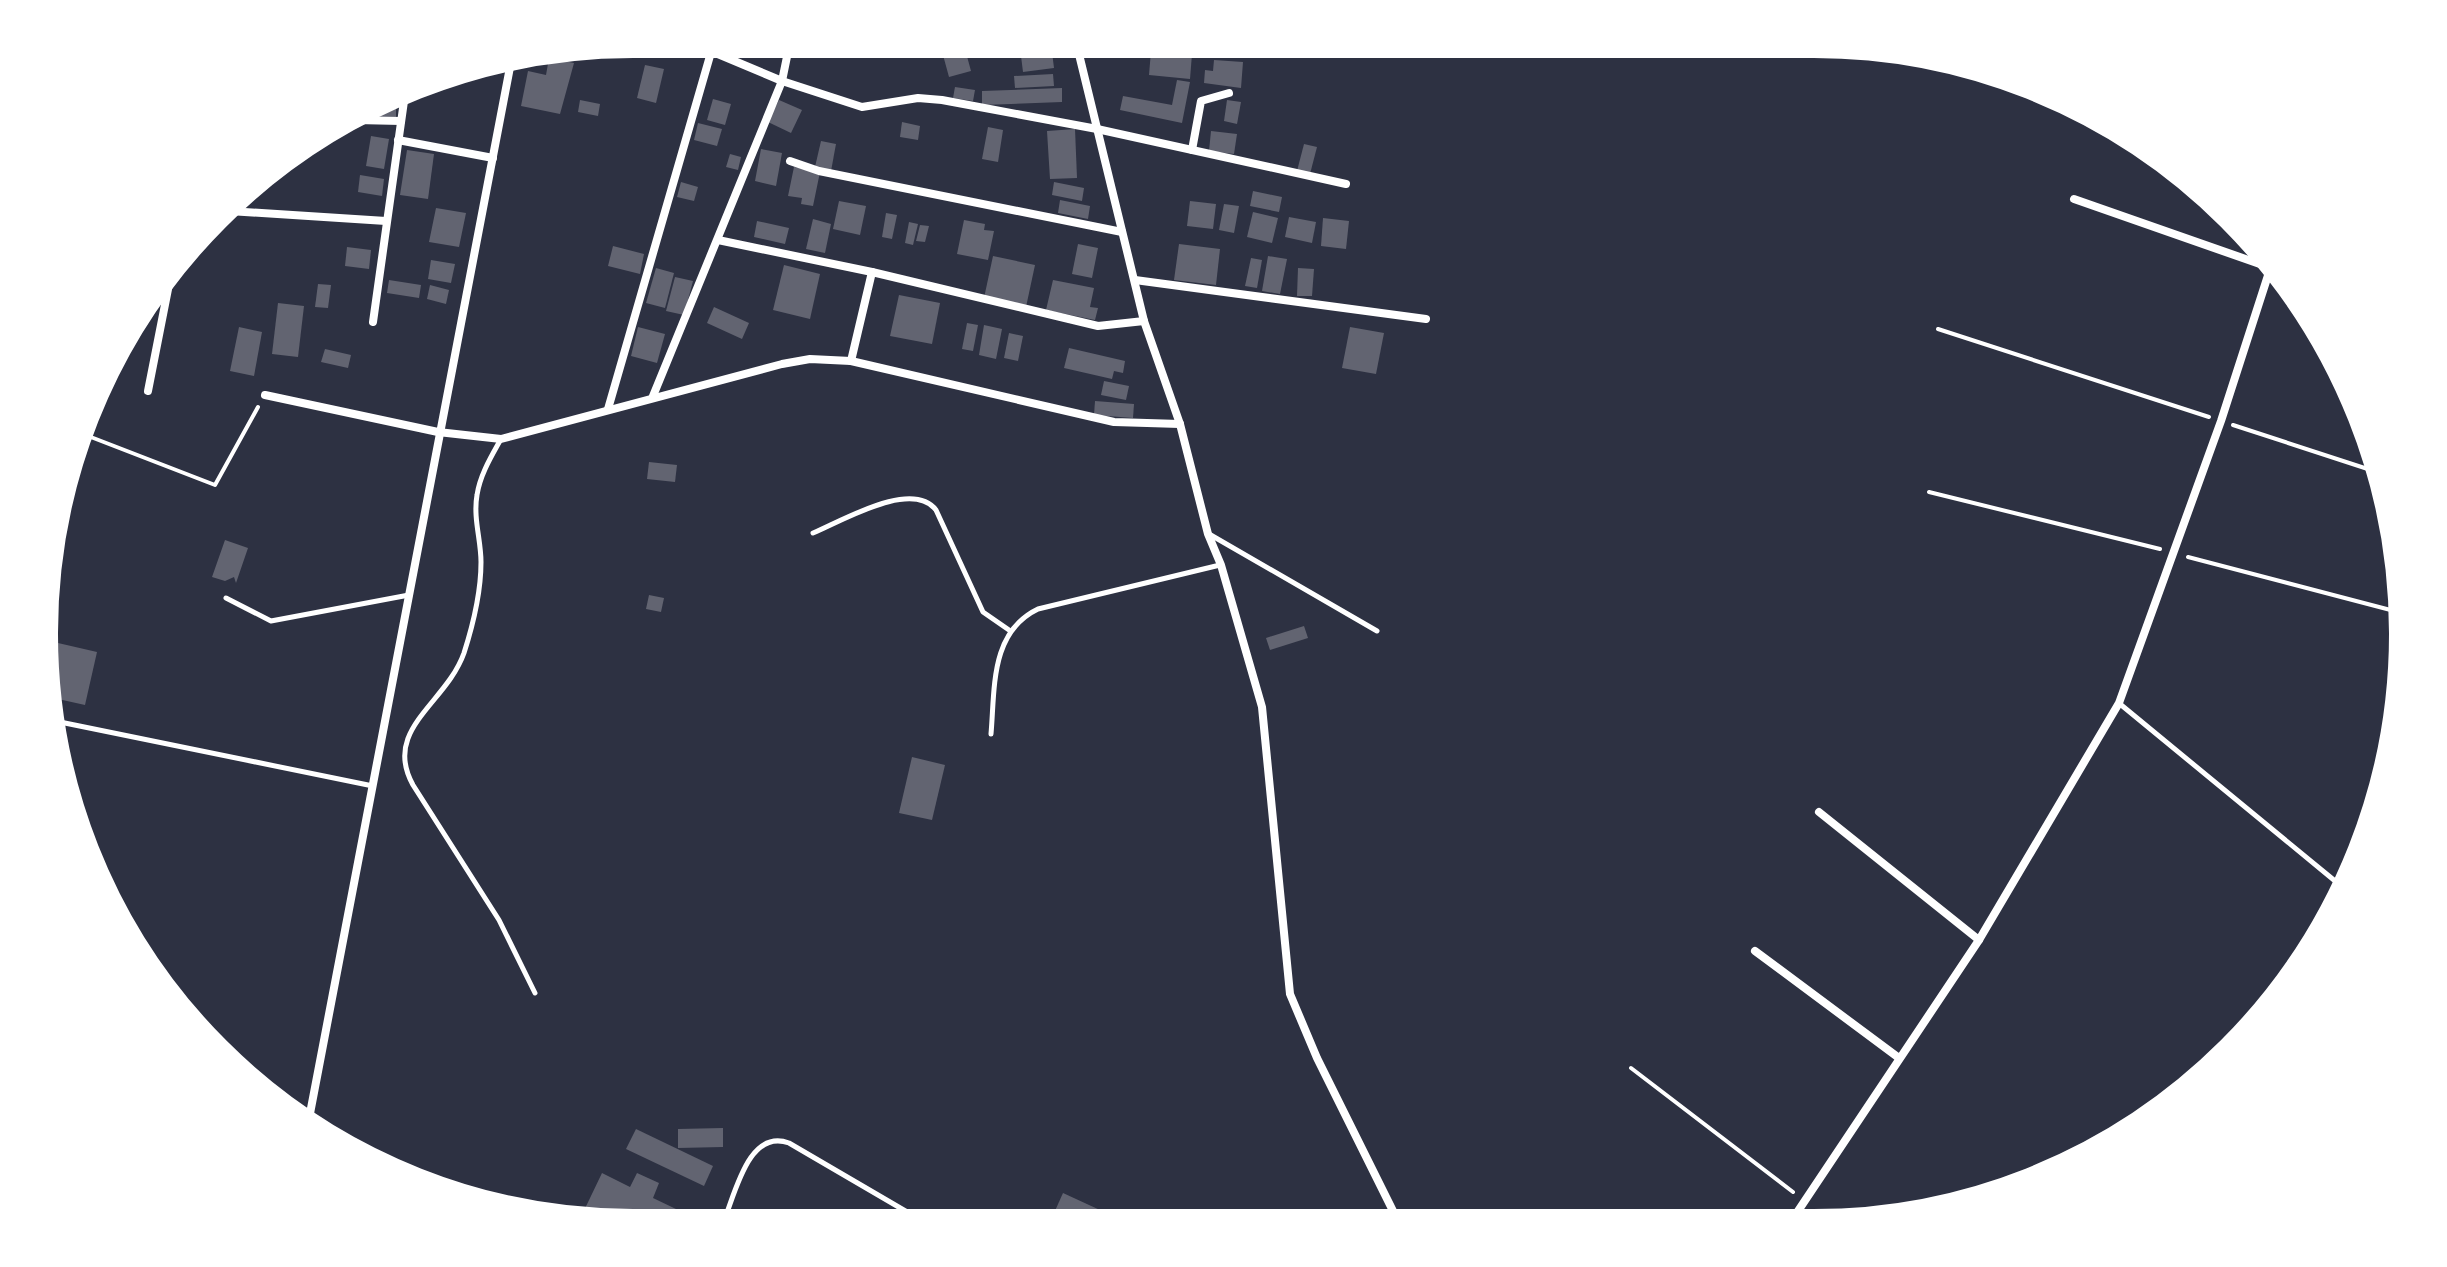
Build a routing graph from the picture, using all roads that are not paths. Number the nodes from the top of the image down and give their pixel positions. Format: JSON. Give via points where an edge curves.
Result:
{"nodes":[{"id":1,"x":711,"y":56,"type":"edge"},
{"id":2,"x":732,"y":56,"type":"edge"},
{"id":3,"x":787,"y":56,"type":"edge"},
{"id":4,"x":1079,"y":56,"type":"edge"},
{"id":5,"x":510,"y":70,"type":"edge"},
{"id":6,"x":782,"y":81,"type":"junction"},
{"id":7,"x":1229,"y":93,"type":"dead end"},
{"id":8,"x":403,"y":104,"type":"edge"},
{"id":9,"x":370,"y":120,"type":"edge"},
{"id":10,"x":401,"y":121,"type":"junction"},
{"id":11,"x":1097,"y":129,"type":"junction"},
{"id":12,"x":398,"y":140,"type":"junction"},
{"id":13,"x":1192,"y":150,"type":"junction"},
{"id":14,"x":493,"y":158,"type":"junction"},
{"id":15,"x":790,"y":161,"type":"dead end"},
{"id":16,"x":1346,"y":184,"type":"dead end"},
{"id":17,"x":2074,"y":199,"type":"dead end"},
{"id":18,"x":239,"y":212,"type":"edge"},
{"id":19,"x":386,"y":221,"type":"junction"},
{"id":20,"x":1122,"y":232,"type":"junction"},
{"id":21,"x":718,"y":240,"type":"junction"},
{"id":22,"x":2254,"y":261,"type":"edge"},
{"id":23,"x":872,"y":272,"type":"junction"},
{"id":24,"x":2269,"y":279,"type":"edge"},
{"id":25,"x":1135,"y":280,"type":"junction"},
{"id":26,"x":161,"y":302,"type":"edge"},
{"id":27,"x":1426,"y":319,"type":"dead end"},
{"id":28,"x":1144,"y":321,"type":"junction"},
{"id":29,"x":373,"y":322,"type":"dead end"},
{"id":30,"x":851,"y":361,"type":"junction"},
{"id":31,"x":148,"y":391,"type":"dead end"},
{"id":32,"x":265,"y":395,"type":"road end"},
{"id":33,"x":653,"y":396,"type":"junction"},
{"id":34,"x":608,"y":409,"type":"junction"},
{"id":35,"x":1180,"y":424,"type":"junction"},
{"id":36,"x":438,"y":432,"type":"junction"},
{"id":37,"x":501,"y":439,"type":"junction"},
{"id":38,"x":813,"y":533,"type":"dead end"},
{"id":39,"x":1208,"y":534,"type":"junction"},
{"id":40,"x":1221,"y":565,"type":"junction"},
{"id":41,"x":410,"y":595,"type":"junction"},
{"id":42,"x":226,"y":598,"type":"dead end"},
{"id":43,"x":1009,"y":630,"type":"junction"},
{"id":44,"x":1377,"y":631,"type":"dead end"},
{"id":45,"x":2119,"y":703,"type":"junction"},
{"id":46,"x":63,"y":723,"type":"edge"},
{"id":47,"x":991,"y":734,"type":"dead end"},
{"id":48,"x":373,"y":786,"type":"junction"},
{"id":49,"x":1819,"y":812,"type":"dead end"},
{"id":50,"x":2335,"y":881,"type":"edge"},
{"id":51,"x":1979,"y":940,"type":"junction"},
{"id":52,"x":1755,"y":951,"type":"dead end"},
{"id":53,"x":535,"y":993,"type":"dead end"},
{"id":54,"x":1899,"y":1058,"type":"junction"},
{"id":55,"x":310,"y":1112,"type":"edge"},
{"id":56,"x":728,"y":1211,"type":"edge"},
{"id":57,"x":905,"y":1211,"type":"edge"},
{"id":58,"x":1393,"y":1211,"type":"edge"},
{"id":59,"x":1798,"y":1211,"type":"edge"}],
"edges":[{"from":1,"to":34,"type":"street"},
{"from":2,"to":6,"type":"street"},
{"from":3,"to":6,"type":"street"},
{"from":4,"to":11,"type":"street"},
{"from":5,"to":14,"type":"street"},
{"from":6,"to":11,"type":"street","via":[[862,107],[926,98]]},
{"from":6,"to":21,"type":"street"},
{"from":7,"to":13,"type":"street","via":[[1201,101]]},
{"from":8,"to":10,"type":"street"},
{"from":9,"to":10,"type":"street"},
{"from":10,"to":12,"type":"street"},
{"from":11,"to":13,"type":"street"},
{"from":11,"to":20,"type":"street"},
{"from":12,"to":14,"type":"street"},
{"from":12,"to":19,"type":"street"},
{"from":13,"to":16,"type":"street"},
{"from":14,"to":36,"type":"street"},
{"from":15,"to":20,"type":"street"},
{"from":17,"to":22,"type":"street"},
{"from":18,"to":19,"type":"street"},
{"from":19,"to":29,"type":"street"},
{"from":20,"to":25,"type":"street"},
{"from":21,"to":23,"type":"street"},
{"from":21,"to":33,"type":"street"},
{"from":23,"to":28,"type":"street","via":[[1098,326]]},
{"from":23,"to":30,"type":"street"},
{"from":24,"to":45,"type":"street"},
{"from":25,"to":27,"type":"street"},
{"from":25,"to":28,"type":"street"},
{"from":26,"to":31,"type":"street"},
{"from":28,"to":35,"type":"street"},
{"from":30,"to":33,"type":"street","via":[[798,360]]},
{"from":30,"to":35,"type":"street","via":[[1114,422]]},
{"from":32,"to":36,"type":"street"},
{"from":33,"to":34,"type":"street"},
{"from":34,"to":37,"type":"street"},
{"from":35,"to":39,"type":"street"},
{"from":36,"to":37,"type":"street"},
{"from":36,"to":41,"type":"street"},
{"from":37,"to":53,"type":"lane","via":[[476,498],[481,561],[470,632],[445,690],[408,734],[404,763],[499,920]]},
{"from":38,"to":43,"type":"lane","via":[[902,497],[924,501],[936,510],[983,612]]},
{"from":39,"to":40,"type":"street"},
{"from":39,"to":44,"type":"lane"},
{"from":40,"to":43,"type":"lane","via":[[1038,609]]},
{"from":40,"to":58,"type":"street","via":[[1262,707],[1290,994]]},
{"from":41,"to":42,"type":"lane","via":[[271,621]]},
{"from":41,"to":48,"type":"street"},
{"from":43,"to":47,"type":"lane","via":[[1001,648]]},
{"from":45,"to":50,"type":"lane"},
{"from":45,"to":51,"type":"street"},
{"from":46,"to":48,"type":"lane"},
{"from":48,"to":55,"type":"street"},
{"from":49,"to":51,"type":"street"},
{"from":51,"to":54,"type":"street"},
{"from":52,"to":54,"type":"street"},
{"from":54,"to":59,"type":"street"},
{"from":56,"to":57,"type":"lane","via":[[752,1155],[773,1139],[789,1143]]}]}
